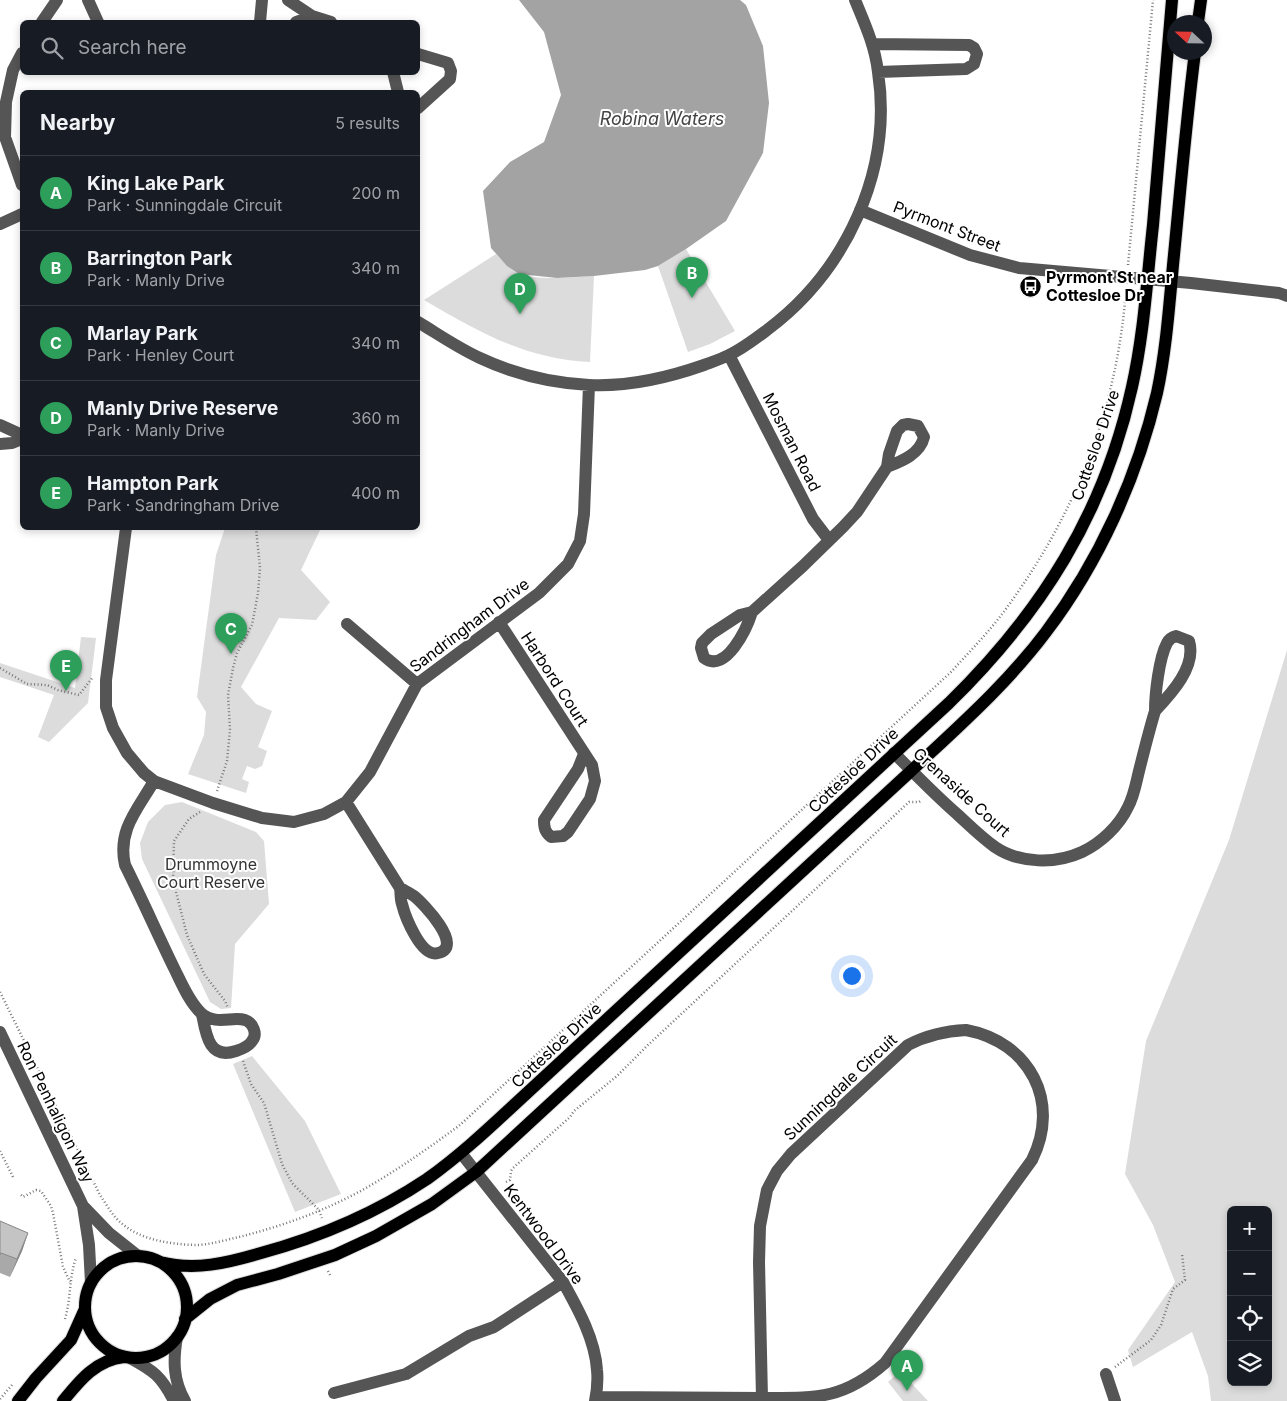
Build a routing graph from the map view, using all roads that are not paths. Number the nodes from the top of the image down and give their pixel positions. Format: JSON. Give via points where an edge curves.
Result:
{"nodes":[{"id":1,"x":57,"y":0,"type":"edge"},
{"id":2,"x":88,"y":0,"type":"edge"},
{"id":3,"x":262,"y":0,"type":"edge"},
{"id":4,"x":288,"y":0,"type":"edge"},
{"id":5,"x":856,"y":0,"type":"edge"},
{"id":6,"x":1172,"y":0,"type":"edge"},
{"id":7,"x":1201,"y":0,"type":"edge"},
{"id":8,"x":1199,"y":15,"type":"edge"},
{"id":9,"x":312,"y":16,"type":"junction"},
{"id":10,"x":43,"y":20,"type":"edge"},
{"id":11,"x":97,"y":20,"type":"edge"},
{"id":12,"x":260,"y":20,"type":"edge"},
{"id":13,"x":301,"y":20,"type":"edge"},
{"id":14,"x":325,"y":20,"type":"edge"},
{"id":15,"x":873,"y":44,"type":"junction"},
{"id":16,"x":420,"y":55,"type":"edge"},
{"id":17,"x":20,"y":57,"type":"edge"},
{"id":18,"x":1194,"y":60,"type":"edge"},
{"id":19,"x":878,"y":72,"type":"junction"},
{"id":20,"x":394,"y":75,"type":"edge"},
{"id":21,"x":398,"y":90,"type":"edge"},
{"id":22,"x":420,"y":106,"type":"edge"},
{"id":23,"x":20,"y":179,"type":"edge"},
{"id":24,"x":860,"y":210,"type":"junction"},
{"id":25,"x":20,"y":215,"type":"edge"},
{"id":26,"x":0,"y":224,"type":"edge"},
{"id":27,"x":1147,"y":279,"type":"junction"},
{"id":28,"x":1172,"y":281,"type":"junction"},
{"id":29,"x":1287,"y":296,"type":"edge"},
{"id":30,"x":420,"y":323,"type":"edge"},
{"id":31,"x":729,"y":355,"type":"junction"},
{"id":32,"x":589,"y":385,"type":"junction"},
{"id":33,"x":0,"y":425,"type":"edge"},
{"id":34,"x":20,"y":434,"type":"edge"},
{"id":35,"x":20,"y":440,"type":"edge"},
{"id":36,"x":0,"y":444,"type":"edge"},
{"id":37,"x":887,"y":467,"type":"dead end"},
{"id":38,"x":126,"y":530,"type":"edge"},
{"id":39,"x":830,"y":540,"type":"junction"},
{"id":40,"x":752,"y":612,"type":"dead end"},
{"id":41,"x":499,"y":622,"type":"junction"},
{"id":42,"x":347,"y":624,"type":"dead end"},
{"id":43,"x":417,"y":684,"type":"junction"},
{"id":44,"x":1154,"y":712,"type":"junction"},
{"id":45,"x":894,"y":753,"type":"junction"},
{"id":46,"x":584,"y":754,"type":"junction"},
{"id":47,"x":911,"y":771,"type":"junction"},
{"id":48,"x":154,"y":781,"type":"junction"},
{"id":49,"x":346,"y":802,"type":"junction"},
{"id":50,"x":400,"y":888,"type":"junction"},
{"id":51,"x":202,"y":1014,"type":"junction"},
{"id":52,"x":0,"y":1032,"type":"edge"},
{"id":53,"x":461,"y":1153,"type":"junction"},
{"id":54,"x":476,"y":1172,"type":"junction"},
{"id":55,"x":83,"y":1206,"type":"junction"},
{"id":56,"x":138,"y":1256,"type":"junction"},
{"id":57,"x":160,"y":1262,"type":"junction"},
{"id":58,"x":564,"y":1282,"type":"junction"},
{"id":59,"x":91,"y":1283,"type":"junction"},
{"id":60,"x":84,"y":1308,"type":"junction"},
{"id":61,"x":185,"y":1319,"type":"junction"},
{"id":62,"x":177,"y":1337,"type":"junction"},
{"id":63,"x":127,"y":1358,"type":"junction"},
{"id":64,"x":1106,"y":1374,"type":"road end"},
{"id":65,"x":334,"y":1393,"type":"dead end"},
{"id":66,"x":762,"y":1398,"type":"junction"},
{"id":67,"x":596,"y":1399,"type":"edge"},
{"id":68,"x":18,"y":1401,"type":"edge"},
{"id":69,"x":63,"y":1401,"type":"edge"},
{"id":70,"x":174,"y":1401,"type":"edge"},
{"id":71,"x":185,"y":1401,"type":"edge"},
{"id":72,"x":1115,"y":1401,"type":"edge"}],
"edges":[{"from":1,"to":10,"type":"street"},
{"from":2,"to":11,"type":"street"},
{"from":3,"to":12,"type":"street"},
{"from":4,"to":9,"type":"street"},
{"from":5,"to":15,"type":"street"},
{"from":6,"to":27,"type":"main road","name":"Cottesloe Drive"},
{"from":7,"to":8,"type":"main road"},
{"from":9,"to":13,"type":"street"},
{"from":9,"to":14,"type":"street"},
{"from":15,"to":19,"type":"street"},
{"from":15,"to":19,"type":"street","via":[[969,45],[977,54],[974,64],[966,69]]},
{"from":16,"to":22,"type":"street","via":[[448,63],[451,70],[450,79]]},
{"from":17,"to":23,"type":"street","via":[[13,70],[6,102],[5,137]]},
{"from":18,"to":28,"type":"main road"},
{"from":19,"to":24,"type":"street","via":[[879,136],[873,173]]},
{"from":20,"to":21,"type":"street"},
{"from":24,"to":27,"type":"street","name":"Pyrmont Street","via":[[994,263]]},
{"from":24,"to":31,"type":"street","via":[[841,249],[813,288],[782,318]]},
{"from":25,"to":26,"type":"street"},
{"from":27,"to":28,"type":"street","name":"Pyrmont Street"},
{"from":27,"to":45,"type":"main road","name":"Cottesloe Drive","via":[[1138,357],[1124,422],[1096,498],[1069,553],[1037,603],[998,653]]},
{"from":28,"to":29,"type":"street","name":"Pyrmont Street"},
{"from":28,"to":47,"type":"main road","via":[[1163,362],[1148,425],[1128,486],[1099,548],[1062,609],[1030,652],[980,706]]},
{"from":30,"to":32,"type":"street","via":[[505,369],[534,378]]},
{"from":31,"to":32,"type":"street","via":[[681,373],[650,380]]},
{"from":31,"to":39,"type":"street","name":"Mosman Road","via":[[813,519]]},
{"from":32,"to":41,"type":"street","name":"Sandringham Drive","via":[[580,540],[568,564],[539,593]]},
{"from":33,"to":34,"type":"street"},
{"from":35,"to":36,"type":"street"},
{"from":37,"to":39,"type":"street","via":[[857,512]]},
{"from":38,"to":48,"type":"street","name":"Sandringham Drive","via":[[106,706],[113,728],[127,753]]},
{"from":39,"to":40,"type":"street"},
{"from":41,"to":43,"type":"street","name":"Sandringham Drive"},
{"from":41,"to":46,"type":"street","name":"Harbord Court"},
{"from":42,"to":43,"type":"street"},
{"from":43,"to":49,"type":"street","name":"Sandringham Drive","via":[[370,772]]},
{"from":44,"to":44,"type":"street","name":"Grenaside Court","via":[[1167,643],[1176,636],[1183,638],[1191,649],[1182,678]]},
{"from":44,"to":47,"type":"street","name":"Grenaside Court","via":[[1128,807],[1102,839],[1071,856],[1034,860],[996,848]]},
{"from":45,"to":47,"type":"street","name":"Grenaside Court"},
{"from":45,"to":53,"type":"main road","name":"Cottesloe Drive"},
{"from":46,"to":46,"type":"street","name":"Harbord Court","via":[[592,766],[595,781],[590,799],[568,832],[551,837],[544,828],[544,820],[578,770]]},
{"from":47,"to":54,"type":"main road"},
{"from":48,"to":49,"type":"street","name":"Sandringham Drive","via":[[262,818],[294,822],[324,814]]},
{"from":48,"to":51,"type":"street","via":[[128,824],[122,854],[181,982]]},
{"from":49,"to":50,"type":"street"},
{"from":50,"to":50,"type":"street","via":[[401,902],[414,932],[424,949],[438,954],[444,950],[447,937],[426,907]]},
{"from":51,"to":51,"type":"street","via":[[213,1048],[225,1053],[240,1050],[252,1042],[253,1027],[244,1019],[223,1021]]},
{"from":52,"to":55,"type":"street","name":"Ron Penhaligon Way"},
{"from":53,"to":54,"type":"street","name":"Kentwood Drive"},
{"from":53,"to":57,"type":"main road","name":"Cottesloe Drive","via":[[386,1204],[317,1236],[220,1264],[174,1266]]},
{"from":54,"to":58,"type":"street","name":"Kentwood Drive"},
{"from":54,"to":61,"type":"main road","via":[[432,1204],[376,1236],[336,1255],[238,1285],[210,1299]]},
{"from":55,"to":56,"type":"street","name":"Ron Penhaligon Way"},
{"from":55,"to":59,"type":"street","name":"Ron Penhaligon Way"},
{"from":56,"to":57,"type":"main road"},
{"from":56,"to":59,"type":"main road","via":[[109,1264]]},
{"from":57,"to":61,"type":"main road","via":[[173,1272],[182,1286],[186,1302]]},
{"from":58,"to":65,"type":"street","via":[[494,1327],[469,1336],[406,1374]]},
{"from":58,"to":67,"type":"street","name":"Kentwood Drive","via":[[594,1352]]},
{"from":59,"to":60,"type":"main road"},
{"from":60,"to":63,"type":"main road","via":[[89,1329],[97,1341],[107,1350]]},
{"from":60,"to":68,"type":"main road","via":[[71,1340]]},
{"from":61,"to":62,"type":"main road"},
{"from":62,"to":63,"type":"main road","via":[[159,1353]]},
{"from":62,"to":71,"type":"street","via":[[174,1368]]},
{"from":63,"to":69,"type":"main road","via":[[105,1361],[94,1367]]},
{"from":63,"to":70,"type":"street","via":[[150,1369],[163,1381]]},
{"from":64,"to":72,"type":"street"},
{"from":66,"to":66,"type":"street","name":"Sunningdale Circuit","via":[[760,1234],[764,1201],[777,1171],[797,1148],[908,1045],[953,1030],[977,1032],[999,1042],[1025,1064],[1042,1096],[1040,1141],[1023,1174],[881,1367],[842,1392]]},
{"from":66,"to":67,"type":"street","name":"Sunningdale Circuit"}]}
